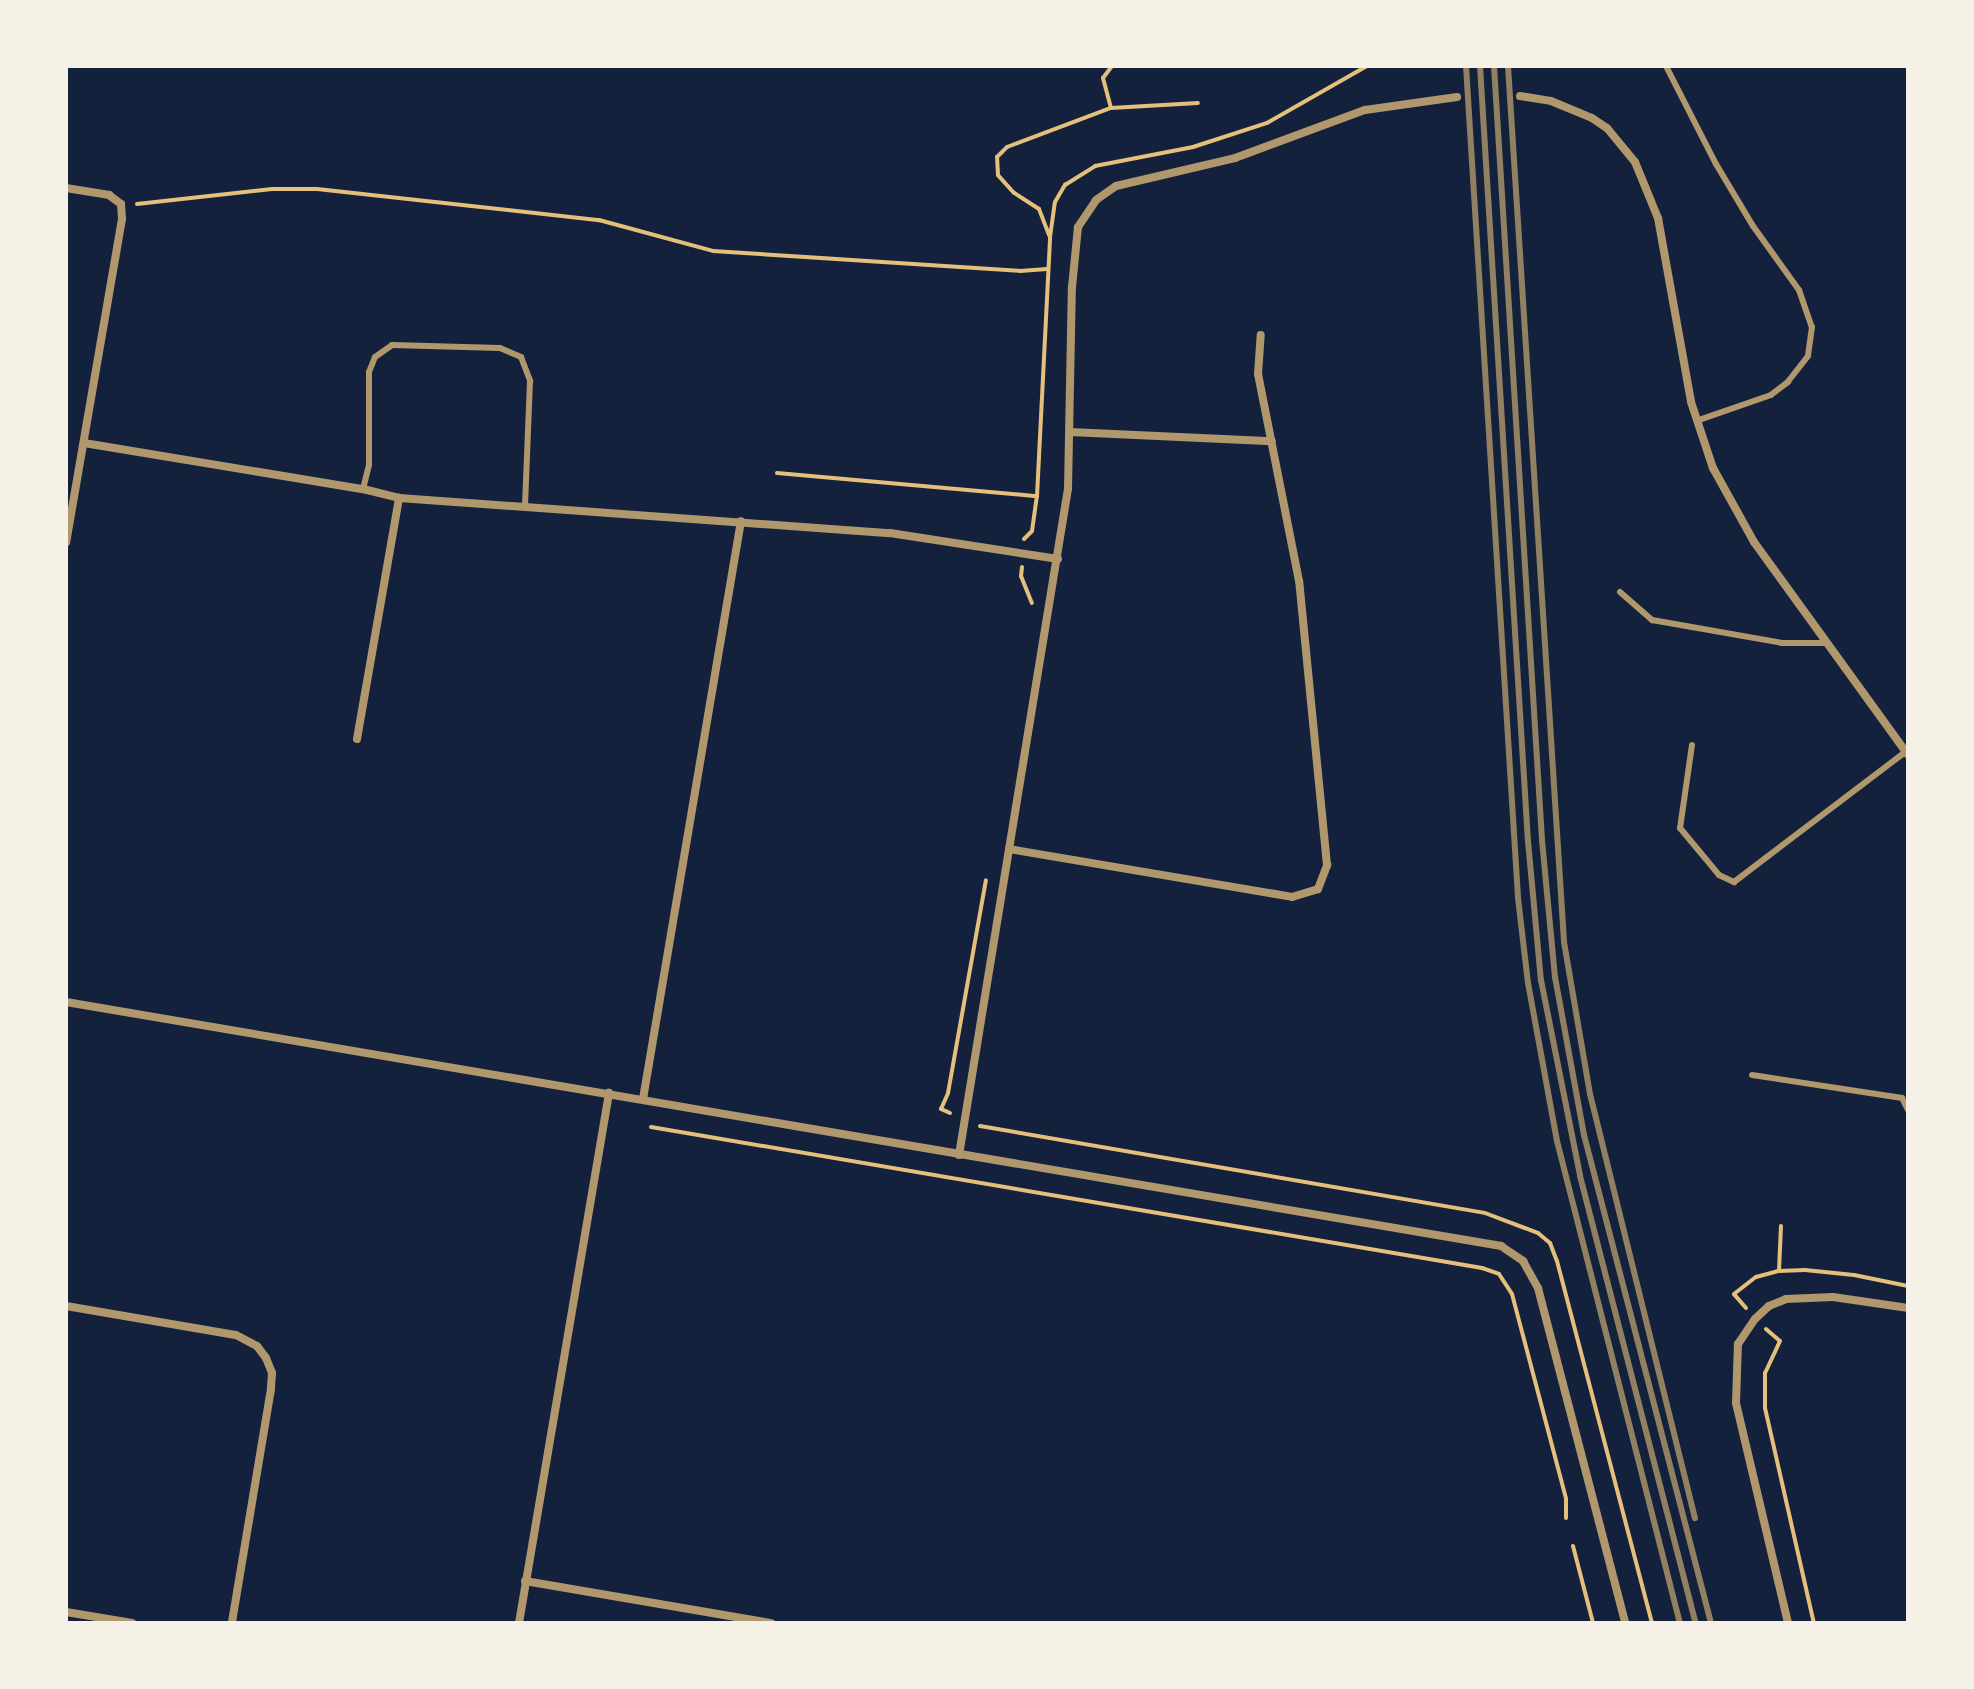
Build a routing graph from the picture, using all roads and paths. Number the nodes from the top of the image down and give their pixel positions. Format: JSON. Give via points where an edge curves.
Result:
{"nodes":[{"id":1,"x":1112,"y":66,"type":"edge"},
{"id":2,"x":1367,"y":66,"type":"edge"},
{"id":3,"x":1666,"y":66,"type":"edge"},
{"id":4,"x":1520,"y":96,"type":"dead end"},
{"id":5,"x":1457,"y":97,"type":"dead end"},
{"id":6,"x":1198,"y":103,"type":"dead end"},
{"id":7,"x":1111,"y":108,"type":"junction"},
{"id":8,"x":66,"y":188,"type":"edge"},
{"id":9,"x":121,"y":204,"type":"junction"},
{"id":10,"x":1050,"y":237,"type":"junction"},
{"id":11,"x":1047,"y":269,"type":"junction"},
{"id":12,"x":1261,"y":335,"type":"dead end"},
{"id":13,"x":1696,"y":421,"type":"junction"},
{"id":14,"x":1070,"y":432,"type":"junction"},
{"id":15,"x":1272,"y":441,"type":"junction"},
{"id":16,"x":84,"y":443,"type":"junction"},
{"id":17,"x":777,"y":473,"type":"dead end"},
{"id":18,"x":363,"y":489,"type":"junction"},
{"id":19,"x":1037,"y":496,"type":"junction"},
{"id":20,"x":399,"y":498,"type":"junction"},
{"id":21,"x":525,"y":506,"type":"junction"},
{"id":22,"x":741,"y":521,"type":"junction"},
{"id":23,"x":66,"y":542,"type":"edge"},
{"id":24,"x":1024,"y":553,"type":"junction"},
{"id":25,"x":1058,"y":559,"type":"junction"},
{"id":26,"x":1620,"y":592,"type":"dead end"},
{"id":27,"x":1032,"y":609,"type":"dead end"},
{"id":28,"x":1826,"y":643,"type":"junction"},
{"id":29,"x":357,"y":739,"type":"dead end"},
{"id":30,"x":1692,"y":745,"type":"dead end"},
{"id":31,"x":1907,"y":754,"type":"edge"},
{"id":32,"x":1009,"y":849,"type":"junction"},
{"id":33,"x":986,"y":879,"type":"dead end"},
{"id":34,"x":66,"y":1002,"type":"edge"},
{"id":35,"x":1752,"y":1075,"type":"dead end"},
{"id":36,"x":609,"y":1093,"type":"junction"},
{"id":37,"x":1905,"y":1096,"type":"edge"},
{"id":38,"x":643,"y":1099,"type":"junction"},
{"id":39,"x":1908,"y":1110,"type":"edge"},
{"id":40,"x":963,"y":1120,"type":"junction"},
{"id":41,"x":651,"y":1127,"type":"dead end"},
{"id":42,"x":959,"y":1155,"type":"junction"},
{"id":43,"x":1781,"y":1226,"type":"dead end"},
{"id":44,"x":1779,"y":1271,"type":"junction"},
{"id":45,"x":1908,"y":1286,"type":"edge"},
{"id":46,"x":66,"y":1306,"type":"edge"},
{"id":47,"x":1908,"y":1308,"type":"edge"},
{"id":48,"x":1755,"y":1319,"type":"junction"},
{"id":49,"x":1566,"y":1518,"type":"dead end"},
{"id":50,"x":1573,"y":1546,"type":"dead end"},
{"id":51,"x":525,"y":1581,"type":"junction"},
{"id":52,"x":66,"y":1612,"type":"edge"},
{"id":53,"x":132,"y":1623,"type":"edge"},
{"id":54,"x":232,"y":1623,"type":"edge"},
{"id":55,"x":519,"y":1623,"type":"edge"},
{"id":56,"x":771,"y":1623,"type":"edge"},
{"id":57,"x":1593,"y":1623,"type":"edge"},
{"id":58,"x":1625,"y":1623,"type":"edge"},
{"id":59,"x":1652,"y":1623,"type":"edge"},
{"id":60,"x":1788,"y":1623,"type":"edge"},
{"id":61,"x":1814,"y":1623,"type":"edge"}],
"edges":[{"from":1,"to":7,"type":"path","via":[[1103,78]]},
{"from":2,"to":10,"type":"path","via":[[1255,128],[1077,174],[1055,202]]},
{"from":3,"to":13,"type":"lane","via":[[1723,177],[1799,290],[1812,327],[1808,356],[1788,382],[1771,395]]},
{"from":4,"to":13,"type":"street","via":[[1551,101],[1592,118],[1635,162],[1648,187],[1664,245]]},
{"from":5,"to":14,"type":"street","via":[[1365,110],[1220,163],[1116,186],[1096,200],[1078,227],[1075,245]]},
{"from":6,"to":7,"type":"path"},
{"from":7,"to":10,"type":"path","via":[[1007,147],[997,157],[998,175],[1039,209]]},
{"from":8,"to":9,"type":"street","via":[[109,195]]},
{"from":9,"to":11,"type":"path","via":[[317,189],[599,220],[713,251]]},
{"from":9,"to":16,"type":"street"},
{"from":10,"to":11,"type":"path"},
{"from":11,"to":19,"type":"path"},
{"from":12,"to":15,"type":"street","via":[[1258,374]]},
{"from":13,"to":28,"type":"street","via":[[1741,520]]},
{"from":14,"to":15,"type":"street"},
{"from":14,"to":25,"type":"street"},
{"from":15,"to":32,"type":"street","via":[[1299,581],[1327,865],[1318,889],[1292,897]]},
{"from":16,"to":18,"type":"street"},
{"from":16,"to":23,"type":"street"},
{"from":17,"to":19,"type":"path"},
{"from":18,"to":20,"type":"street"},
{"from":18,"to":21,"type":"lane","via":[[369,465],[369,372],[375,357],[392,345],[500,348],[521,357],[530,381]]},
{"from":19,"to":24,"type":"path"},
{"from":20,"to":21,"type":"street"},
{"from":20,"to":29,"type":"street"},
{"from":21,"to":22,"type":"street"},
{"from":22,"to":24,"type":"street","via":[[890,533]]},
{"from":22,"to":38,"type":"street"},
{"from":24,"to":25,"type":"street"},
{"from":24,"to":27,"type":"path","via":[[1021,576]]},
{"from":25,"to":32,"type":"street"},
{"from":26,"to":28,"type":"lane","via":[[1652,620],[1782,643]]},
{"from":28,"to":31,"type":"street"},
{"from":30,"to":31,"type":"lane","via":[[1680,828],[1719,875],[1734,882]]},
{"from":32,"to":40,"type":"street"},
{"from":33,"to":40,"type":"path","via":[[941,1109]]},
{"from":34,"to":36,"type":"street"},
{"from":35,"to":37,"type":"lane"},
{"from":36,"to":38,"type":"street"},
{"from":36,"to":51,"type":"street"},
{"from":37,"to":39,"type":"lane"},
{"from":38,"to":42,"type":"street"},
{"from":40,"to":42,"type":"street"},
{"from":40,"to":59,"type":"path","via":[[994,1131],[1485,1213],[1538,1233],[1550,1243],[1557,1261]]},
{"from":41,"to":49,"type":"path","via":[[1499,1274],[1512,1294],[1566,1499]]},
{"from":42,"to":58,"type":"street","via":[[1483,1240],[1517,1256],[1538,1288]]},
{"from":43,"to":44,"type":"path"},
{"from":44,"to":45,"type":"path","via":[[1854,1275]]},
{"from":44,"to":48,"type":"path","via":[[1756,1277],[1734,1294]]},
{"from":46,"to":54,"type":"street","via":[[236,1335],[257,1346],[266,1358],[271,1389]]},
{"from":47,"to":48,"type":"street","via":[[1810,1296],[1769,1306]]},
{"from":48,"to":60,"type":"street","via":[[1738,1344],[1736,1403]]},
{"from":48,"to":61,"type":"path","via":[[1780,1341],[1765,1373],[1765,1408]]},
{"from":50,"to":57,"type":"path"},
{"from":51,"to":55,"type":"street"},
{"from":51,"to":56,"type":"street"},
{"from":52,"to":53,"type":"street"}]}
